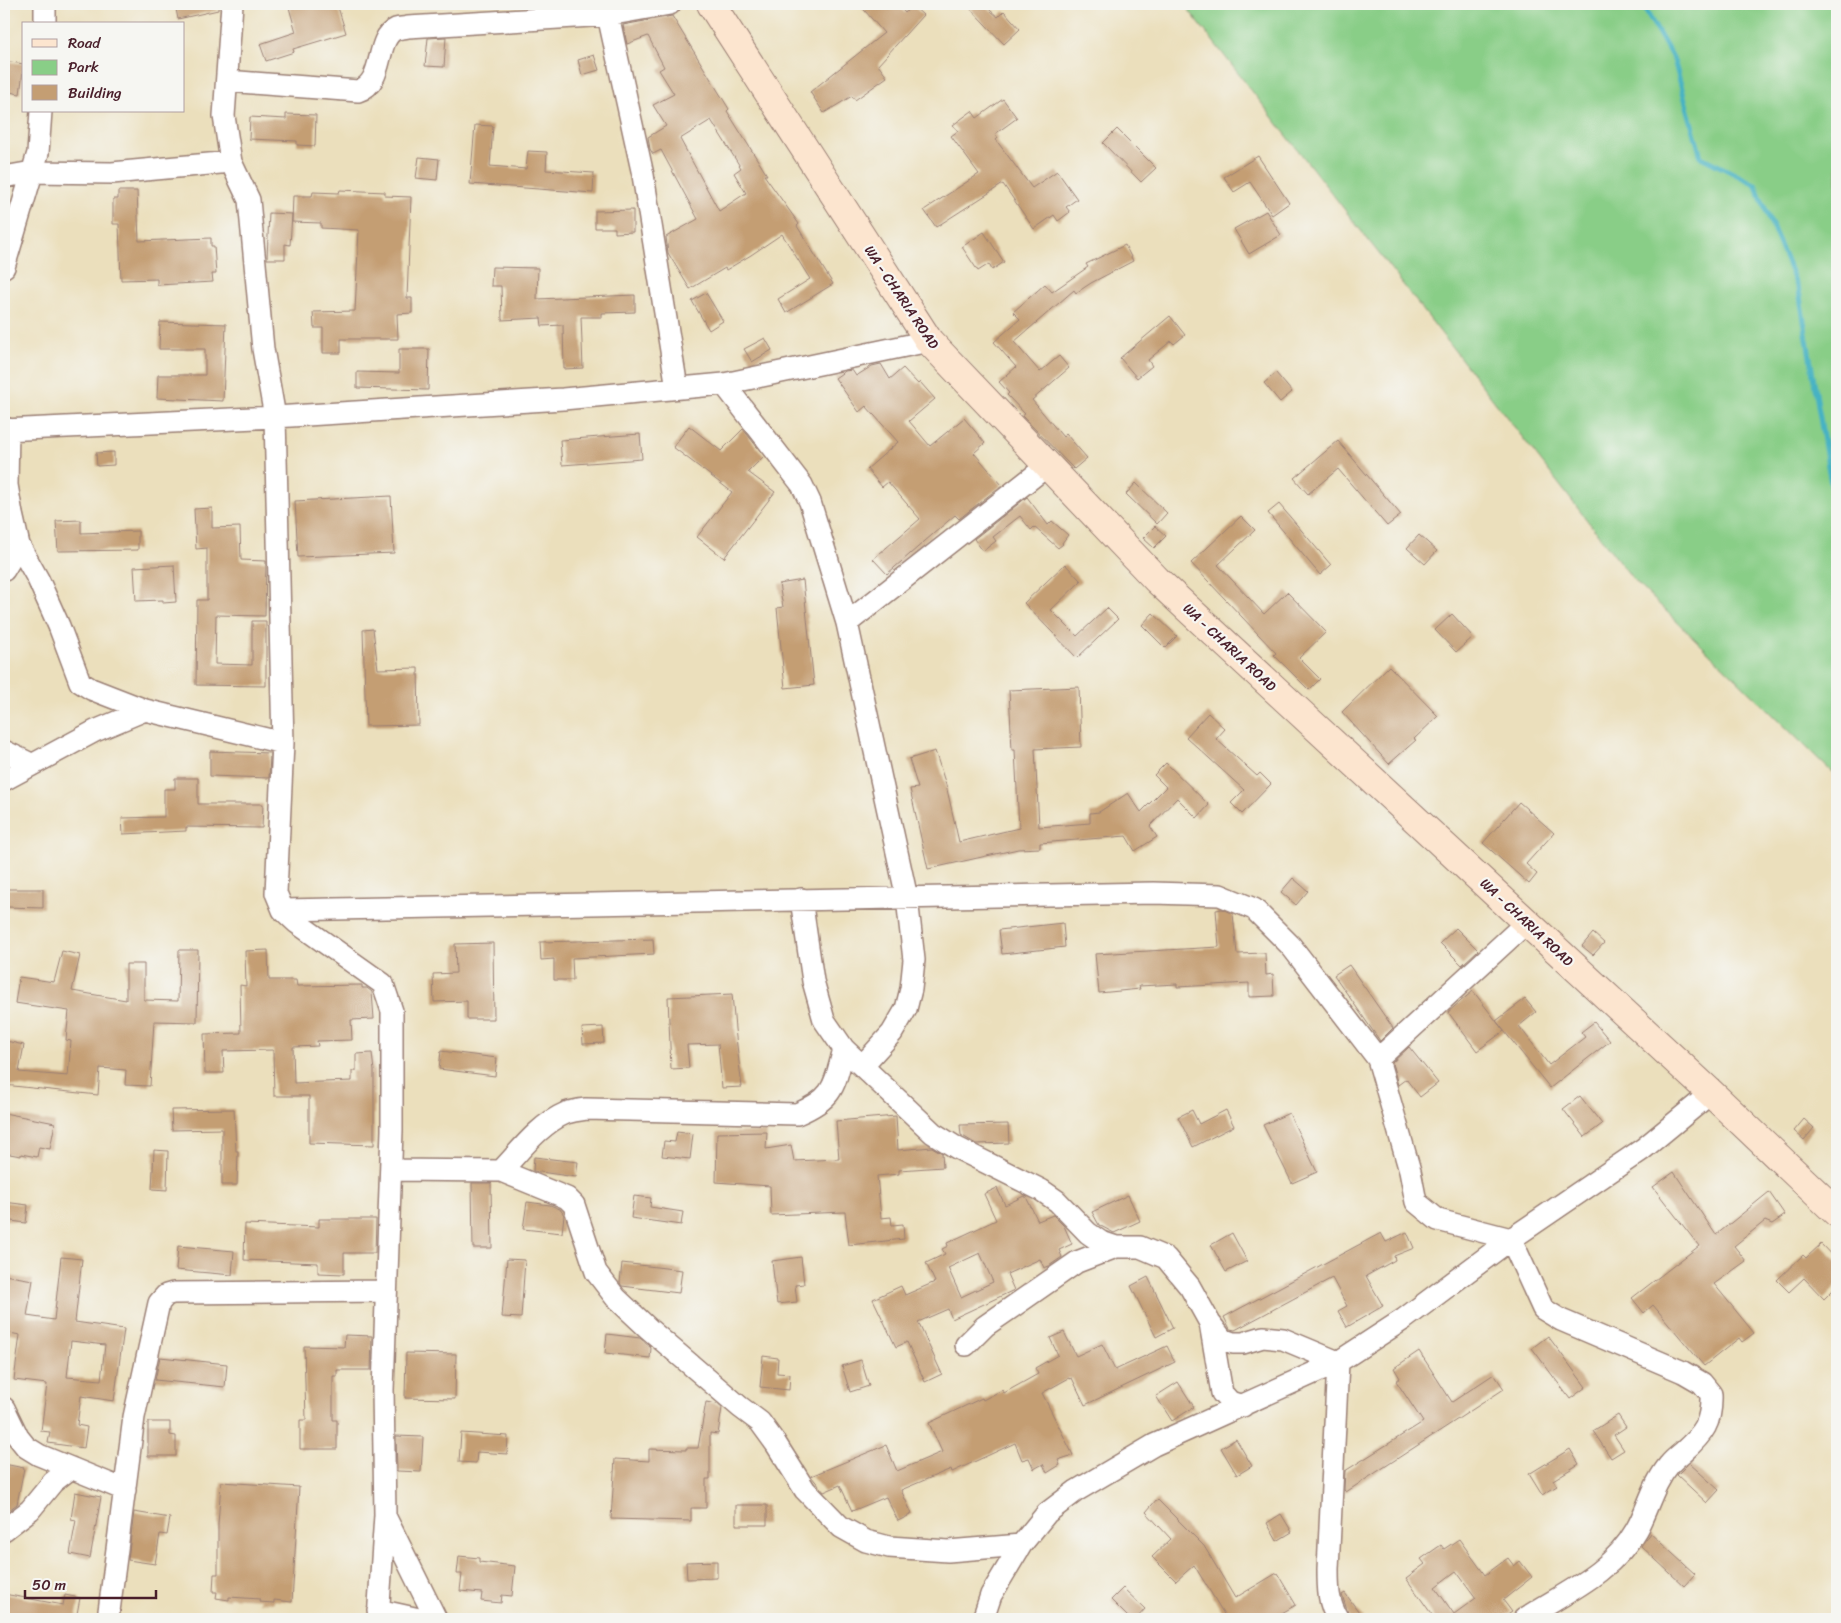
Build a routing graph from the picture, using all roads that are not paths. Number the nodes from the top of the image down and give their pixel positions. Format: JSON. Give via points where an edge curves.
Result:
{"nodes":[{"id":1,"x":45,"y":4,"type":"edge"},
{"id":2,"x":232,"y":4,"type":"edge"},
{"id":3,"x":670,"y":4,"type":"edge"},
{"id":4,"x":711,"y":4,"type":"edge"},
{"id":5,"x":608,"y":15,"type":"junction"},
{"id":6,"x":45,"y":22,"type":"edge"},
{"id":7,"x":227,"y":81,"type":"junction"},
{"id":8,"x":41,"y":112,"type":"edge"},
{"id":9,"x":231,"y":162,"type":"junction"},
{"id":10,"x":32,"y":172,"type":"junction"},
{"id":11,"x":4,"y":177,"type":"edge"},
{"id":12,"x":4,"y":267,"type":"edge"},
{"id":13,"x":929,"y":341,"type":"junction"},
{"id":14,"x":724,"y":384,"type":"junction"},
{"id":15,"x":676,"y":388,"type":"junction"},
{"id":16,"x":276,"y":417,"type":"junction"},
{"id":17,"x":6,"y":430,"type":"edge"},
{"id":18,"x":1048,"y":465,"type":"junction"},
{"id":19,"x":19,"y":545,"type":"junction"},
{"id":20,"x":4,"y":570,"type":"edge"},
{"id":21,"x":848,"y":623,"type":"junction"},
{"id":22,"x":145,"y":710,"type":"junction"},
{"id":23,"x":283,"y":743,"type":"junction"},
{"id":24,"x":4,"y":751,"type":"edge"},
{"id":25,"x":31,"y":764,"type":"junction"},
{"id":26,"x":4,"y":780,"type":"edge"},
{"id":27,"x":906,"y":898,"type":"junction"},
{"id":28,"x":801,"y":899,"type":"junction"},
{"id":29,"x":283,"y":910,"type":"junction"},
{"id":30,"x":1527,"y":922,"type":"junction"},
{"id":31,"x":844,"y":1050,"type":"junction"},
{"id":32,"x":1378,"y":1059,"type":"junction"},
{"id":33,"x":862,"y":1066,"type":"junction"},
{"id":34,"x":1712,"y":1093,"type":"junction"},
{"id":35,"x":391,"y":1170,"type":"junction"},
{"id":36,"x":502,"y":1171,"type":"junction"},
{"id":37,"x":1837,"y":1213,"type":"edge"},
{"id":38,"x":1511,"y":1239,"type":"junction"},
{"id":39,"x":1116,"y":1247,"type":"junction"},
{"id":40,"x":386,"y":1291,"type":"junction"},
{"id":41,"x":1210,"y":1323,"type":"junction"},
{"id":42,"x":966,"y":1345,"type":"dead end"},
{"id":43,"x":1338,"y":1362,"type":"junction"},
{"id":44,"x":1243,"y":1406,"type":"junction"},
{"id":45,"x":4,"y":1408,"type":"edge"},
{"id":46,"x":71,"y":1468,"type":"junction"},
{"id":47,"x":125,"y":1490,"type":"junction"},
{"id":48,"x":385,"y":1515,"type":"junction"},
{"id":49,"x":4,"y":1530,"type":"edge"},
{"id":50,"x":1021,"y":1545,"type":"junction"},
{"id":51,"x":378,"y":1614,"type":"edge"},
{"id":52,"x":108,"y":1619,"type":"edge"},
{"id":53,"x":419,"y":1619,"type":"edge"},
{"id":54,"x":436,"y":1619,"type":"edge"},
{"id":55,"x":983,"y":1619,"type":"edge"},
{"id":56,"x":1338,"y":1619,"type":"edge"},
{"id":57,"x":1524,"y":1619,"type":"edge"}],
"edges":[{"from":1,"to":6,"type":"street"},
{"from":2,"to":7,"type":"street"},
{"from":3,"to":5,"type":"street"},
{"from":4,"to":13,"type":"street","name":"WA - CHARIA ROAD"},
{"from":5,"to":7,"type":"street","via":[[395,30],[386,38],[373,80],[367,89],[358,92]]},
{"from":5,"to":15,"type":"street","via":[[643,174]]},
{"from":7,"to":9,"type":"street","via":[[224,116]]},
{"from":8,"to":10,"type":"street","via":[[38,153]]},
{"from":9,"to":10,"type":"street","via":[[112,173]]},
{"from":9,"to":16,"type":"street","via":[[249,200],[263,349]]},
{"from":10,"to":11,"type":"street"},
{"from":10,"to":12,"type":"street"},
{"from":13,"to":14,"type":"street"},
{"from":13,"to":18,"type":"street","name":"WA - CHARIA ROAD"},
{"from":14,"to":15,"type":"street"},
{"from":14,"to":21,"type":"street","via":[[802,485]]},
{"from":15,"to":16,"type":"street","via":[[563,399]]},
{"from":16,"to":17,"type":"street"},
{"from":16,"to":23,"type":"street"},
{"from":17,"to":19,"type":"street","via":[[7,485]]},
{"from":18,"to":21,"type":"street"},
{"from":18,"to":30,"type":"street","name":"WA - CHARIA ROAD","via":[[1157,580]]},
{"from":19,"to":20,"type":"street"},
{"from":19,"to":22,"type":"street","via":[[59,626],[80,682],[91,690]]},
{"from":21,"to":27,"type":"street"},
{"from":22,"to":23,"type":"street"},
{"from":22,"to":25,"type":"street"},
{"from":23,"to":29,"type":"street","via":[[276,893]]},
{"from":24,"to":25,"type":"street"},
{"from":25,"to":26,"type":"street"},
{"from":27,"to":28,"type":"street"},
{"from":27,"to":32,"type":"street","via":[[1153,893],[1220,895],[1254,909],[1292,946]]},
{"from":27,"to":33,"type":"street","via":[[914,960],[906,1009],[892,1033]]},
{"from":28,"to":29,"type":"street"},
{"from":28,"to":31,"type":"street","via":[[813,981],[824,1020]]},
{"from":29,"to":35,"type":"street","via":[[296,923],[383,984],[392,1011]]},
{"from":30,"to":32,"type":"street"},
{"from":30,"to":34,"type":"street","name":"WA - CHARIA ROAD"},
{"from":31,"to":33,"type":"street"},
{"from":31,"to":36,"type":"street","via":[[828,1095],[816,1107],[797,1114],[586,1109],[566,1113],[548,1124]]},
{"from":32,"to":38,"type":"street","via":[[1416,1202],[1438,1220]]},
{"from":33,"to":39,"type":"street","via":[[933,1133],[1041,1190],[1057,1200],[1088,1233]]},
{"from":34,"to":37,"type":"street","name":"WA - CHARIA ROAD"},
{"from":34,"to":38,"type":"street","via":[[1643,1149]]},
{"from":35,"to":36,"type":"street"},
{"from":35,"to":40,"type":"street"},
{"from":36,"to":50,"type":"street","via":[[567,1198],[574,1205],[596,1272],[616,1298],[760,1422],[806,1490],[840,1527],[866,1541],[890,1547],[948,1551]]},
{"from":38,"to":43,"type":"street","via":[[1404,1320]]},
{"from":38,"to":57,"type":"street","via":[[1542,1309],[1702,1383],[1711,1394],[1712,1410],[1704,1430],[1669,1465],[1636,1530],[1618,1555],[1589,1580]]},
{"from":39,"to":41,"type":"street","via":[[1140,1247],[1166,1258],[1190,1287]]},
{"from":39,"to":42,"type":"street","via":[[1077,1262],[985,1326]]},
{"from":40,"to":47,"type":"street","via":[[166,1295],[159,1303],[134,1417]]},
{"from":40,"to":48,"type":"street","via":[[383,1390]]},
{"from":41,"to":43,"type":"street","via":[[1222,1339],[1233,1343],[1263,1337],[1283,1339]]},
{"from":41,"to":44,"type":"street","via":[[1222,1393],[1230,1402]]},
{"from":43,"to":44,"type":"street"},
{"from":43,"to":56,"type":"street","via":[[1328,1593]]},
{"from":44,"to":50,"type":"street","via":[[1154,1445],[1076,1491],[1047,1513]]},
{"from":45,"to":46,"type":"street","via":[[26,1447]]},
{"from":46,"to":47,"type":"street"},
{"from":46,"to":49,"type":"street","via":[[53,1482],[30,1510]]},
{"from":47,"to":52,"type":"street"},
{"from":48,"to":51,"type":"street"},
{"from":48,"to":54,"type":"street"},
{"from":50,"to":55,"type":"street","via":[[991,1595]]},
{"from":51,"to":53,"type":"street"}]}
